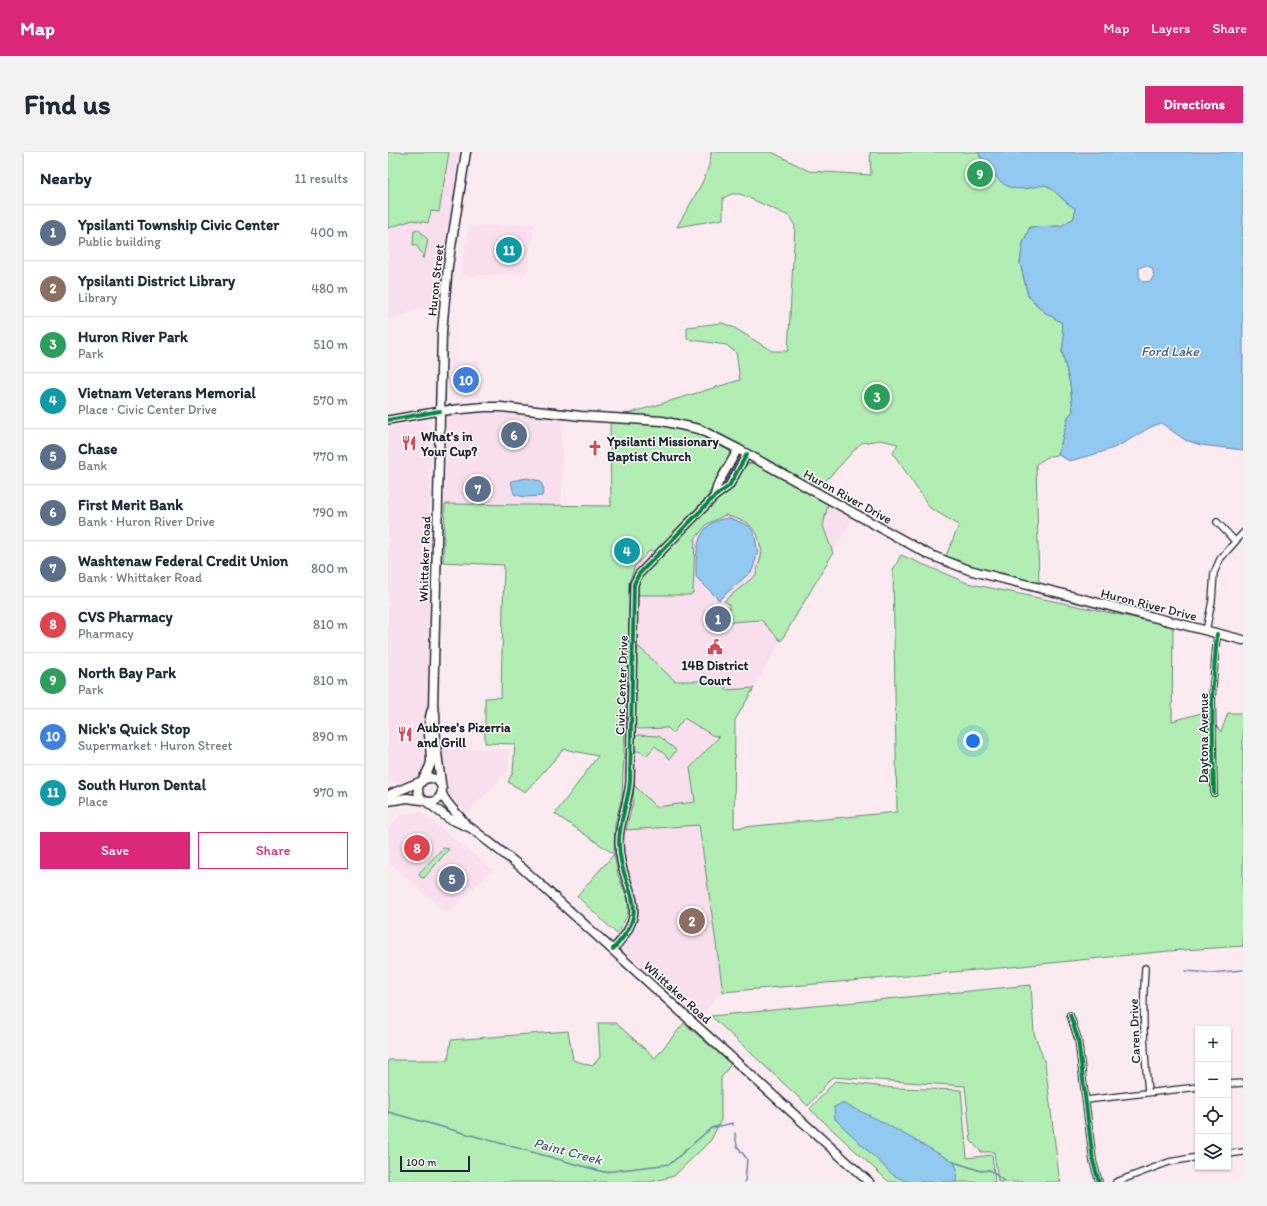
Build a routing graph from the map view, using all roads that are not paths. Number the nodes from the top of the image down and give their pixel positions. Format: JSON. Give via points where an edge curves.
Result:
{"nodes":[{"id":1,"x":466,"y":152,"type":"edge"},
{"id":2,"x":440,"y":411,"type":"junction"},
{"id":3,"x":388,"y":420,"type":"edge"},
{"id":4,"x":738,"y":449,"type":"junction"},
{"id":5,"x":747,"y":454,"type":"junction"},
{"id":6,"x":714,"y":497,"type":"junction"},
{"id":7,"x":1216,"y":522,"type":"dead end"},
{"id":8,"x":1243,"y":533,"type":"edge"},
{"id":9,"x":1235,"y":541,"type":"junction"},
{"id":10,"x":1206,"y":631,"type":"junction"},
{"id":11,"x":1217,"y":634,"type":"junction"},
{"id":12,"x":1243,"y":640,"type":"edge"},
{"id":13,"x":433,"y":707,"type":"junction"},
{"id":14,"x":422,"y":780,"type":"junction"},
{"id":15,"x":441,"y":783,"type":"junction"},
{"id":16,"x":1214,"y":793,"type":"dead end"},
{"id":17,"x":442,"y":794,"type":"junction"},
{"id":18,"x":388,"y":797,"type":"edge"},
{"id":19,"x":388,"y":801,"type":"edge"},
{"id":20,"x":425,"y":801,"type":"junction"},
{"id":21,"x":466,"y":825,"type":"junction"},
{"id":22,"x":613,"y":949,"type":"junction"},
{"id":23,"x":1145,"y":968,"type":"dead end"},
{"id":24,"x":1070,"y":1015,"type":"dead end"},
{"id":25,"x":1243,"y":1083,"type":"edge"},
{"id":26,"x":1231,"y":1084,"type":"edge"},
{"id":27,"x":1195,"y":1087,"type":"edge"},
{"id":28,"x":1148,"y":1092,"type":"junction"},
{"id":29,"x":1086,"y":1100,"type":"junction"},
{"id":30,"x":1243,"y":1152,"type":"edge"},
{"id":31,"x":1231,"y":1154,"type":"edge"},
{"id":32,"x":1195,"y":1158,"type":"edge"},
{"id":33,"x":869,"y":1182,"type":"edge"},
{"id":34,"x":1099,"y":1182,"type":"edge"},
{"id":35,"x":1116,"y":1182,"type":"edge"}],
"edges":[{"from":1,"to":2,"type":"main road","name":"Huron Street","via":[[444,299]]},
{"from":2,"to":3,"type":"street"},
{"from":2,"to":4,"type":"main road","name":"Huron River Drive","via":[[501,407],[581,416],[662,421],[699,429]]},
{"from":2,"to":13,"type":"main road","name":"Whittaker Road"},
{"from":4,"to":5,"type":"main road","name":"Huron River Drive"},
{"from":4,"to":6,"type":"street","name":"Civic Center Drive","via":[[717,486]]},
{"from":5,"to":6,"type":"street","name":"Civic Center Drive","via":[[729,486]]},
{"from":5,"to":10,"type":"main road","name":"Huron River Drive","via":[[928,554],[948,562]]},
{"from":6,"to":22,"type":"street","name":"Civic Center Drive","via":[[639,574],[634,584],[630,782],[619,842],[622,869],[633,900],[634,920],[628,932]]},
{"from":7,"to":9,"type":"street"},
{"from":8,"to":9,"type":"street"},
{"from":9,"to":10,"type":"street","via":[[1220,559],[1214,573]]},
{"from":10,"to":11,"type":"main road","name":"Huron River Drive"},
{"from":11,"to":12,"type":"main road","name":"Huron River Drive"},
{"from":11,"to":16,"type":"street","name":"Daytona Avenue","via":[[1212,697]]},
{"from":13,"to":14,"type":"main road","name":"Whittaker Road","via":[[429,721],[431,762]]},
{"from":13,"to":15,"type":"main road","name":"Whittaker Road"},
{"from":14,"to":15,"type":"main road","via":[[430,777]]},
{"from":14,"to":18,"type":"main road"},
{"from":14,"to":20,"type":"main road","via":[[418,790]]},
{"from":15,"to":17,"type":"main road"},
{"from":17,"to":20,"type":"main road","via":[[438,800]]},
{"from":17,"to":21,"type":"main road","name":"Whittaker Road","via":[[446,803]]},
{"from":19,"to":20,"type":"main road","via":[[407,798]]},
{"from":20,"to":21,"type":"main road","name":"Whittaker Road","via":[[448,818]]},
{"from":21,"to":22,"type":"main road","name":"Whittaker Road","via":[[521,867]]},
{"from":22,"to":33,"type":"main road","name":"Whittaker Road"},
{"from":23,"to":28,"type":"street","name":"Caren Drive","via":[[1142,1003]]},
{"from":24,"to":29,"type":"street","via":[[1078,1039]]},
{"from":25,"to":26,"type":"street"},
{"from":27,"to":28,"type":"street"},
{"from":28,"to":29,"type":"street"},
{"from":29,"to":34,"type":"street","via":[[1093,1161]]},
{"from":30,"to":31,"type":"street"},
{"from":32,"to":35,"type":"street","via":[[1169,1162]]}]}
